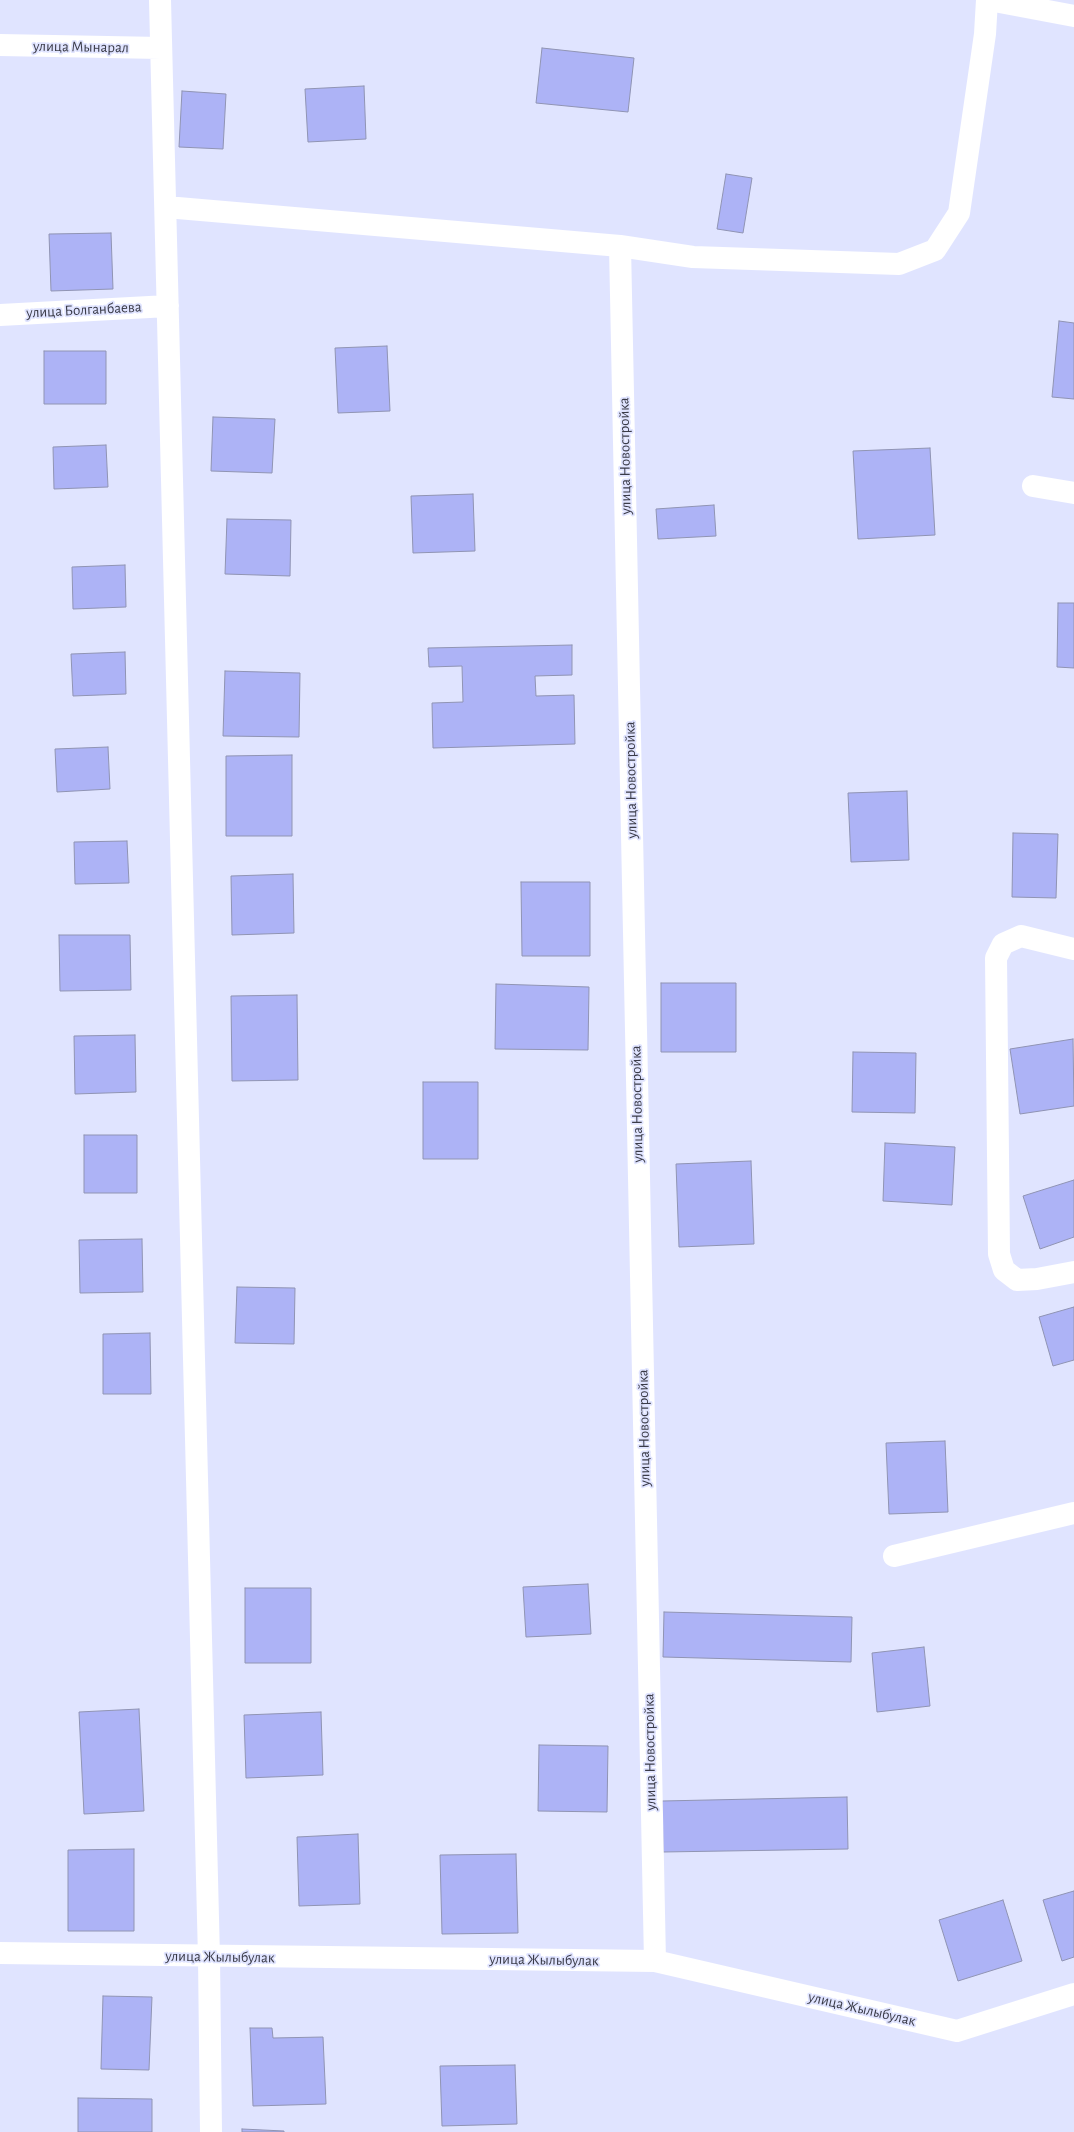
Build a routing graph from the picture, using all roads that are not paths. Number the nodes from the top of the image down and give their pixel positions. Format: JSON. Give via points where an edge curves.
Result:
{"nodes":[{"id":1,"x":160,"y":0,"type":"edge"},
{"id":2,"x":988,"y":0,"type":"edge"},
{"id":3,"x":1074,"y":16,"type":"edge"},
{"id":4,"x":0,"y":45,"type":"edge"},
{"id":5,"x":161,"y":48,"type":"junction"},
{"id":6,"x":166,"y":207,"type":"junction"},
{"id":7,"x":620,"y":246,"type":"junction"},
{"id":8,"x":168,"y":306,"type":"junction"},
{"id":9,"x":0,"y":315,"type":"edge"},
{"id":10,"x":1034,"y":486,"type":"dead end"},
{"id":11,"x":1074,"y":493,"type":"edge"},
{"id":12,"x":1074,"y":949,"type":"edge"},
{"id":13,"x":1074,"y":1272,"type":"edge"},
{"id":14,"x":1074,"y":1513,"type":"edge"},
{"id":15,"x":894,"y":1556,"type":"dead end"},
{"id":16,"x":0,"y":1954,"type":"edge"},
{"id":17,"x":209,"y":1957,"type":"junction"},
{"id":18,"x":654,"y":1961,"type":"junction"},
{"id":19,"x":1074,"y":1994,"type":"edge"},
{"id":20,"x":211,"y":2132,"type":"edge"}],
"edges":[{"from":1,"to":5,"type":"street"},
{"from":2,"to":3,"type":"street"},
{"from":2,"to":7,"type":"street","via":[[959,213],[934,250],[899,264],[693,257]]},
{"from":4,"to":5,"type":"street","name":"улица Мынарал"},
{"from":5,"to":6,"type":"street"},
{"from":6,"to":7,"type":"street"},
{"from":6,"to":8,"type":"street"},
{"from":7,"to":18,"type":"street","name":"улица Новостройка"},
{"from":8,"to":9,"type":"street","name":"улица Болганбаева"},
{"from":8,"to":17,"type":"street"},
{"from":10,"to":11,"type":"street"},
{"from":12,"to":13,"type":"street","via":[[1021,936],[1003,944],[996,958],[998,1254],[1004,1270],[1017,1280]]},
{"from":14,"to":15,"type":"street"},
{"from":16,"to":17,"type":"street","name":"улица Жылыбулак"},
{"from":17,"to":18,"type":"street","name":"улица Жылыбулак"},
{"from":17,"to":20,"type":"street"},
{"from":18,"to":19,"type":"street","name":"улица Жылыбулак","via":[[956,2031]]}]}
